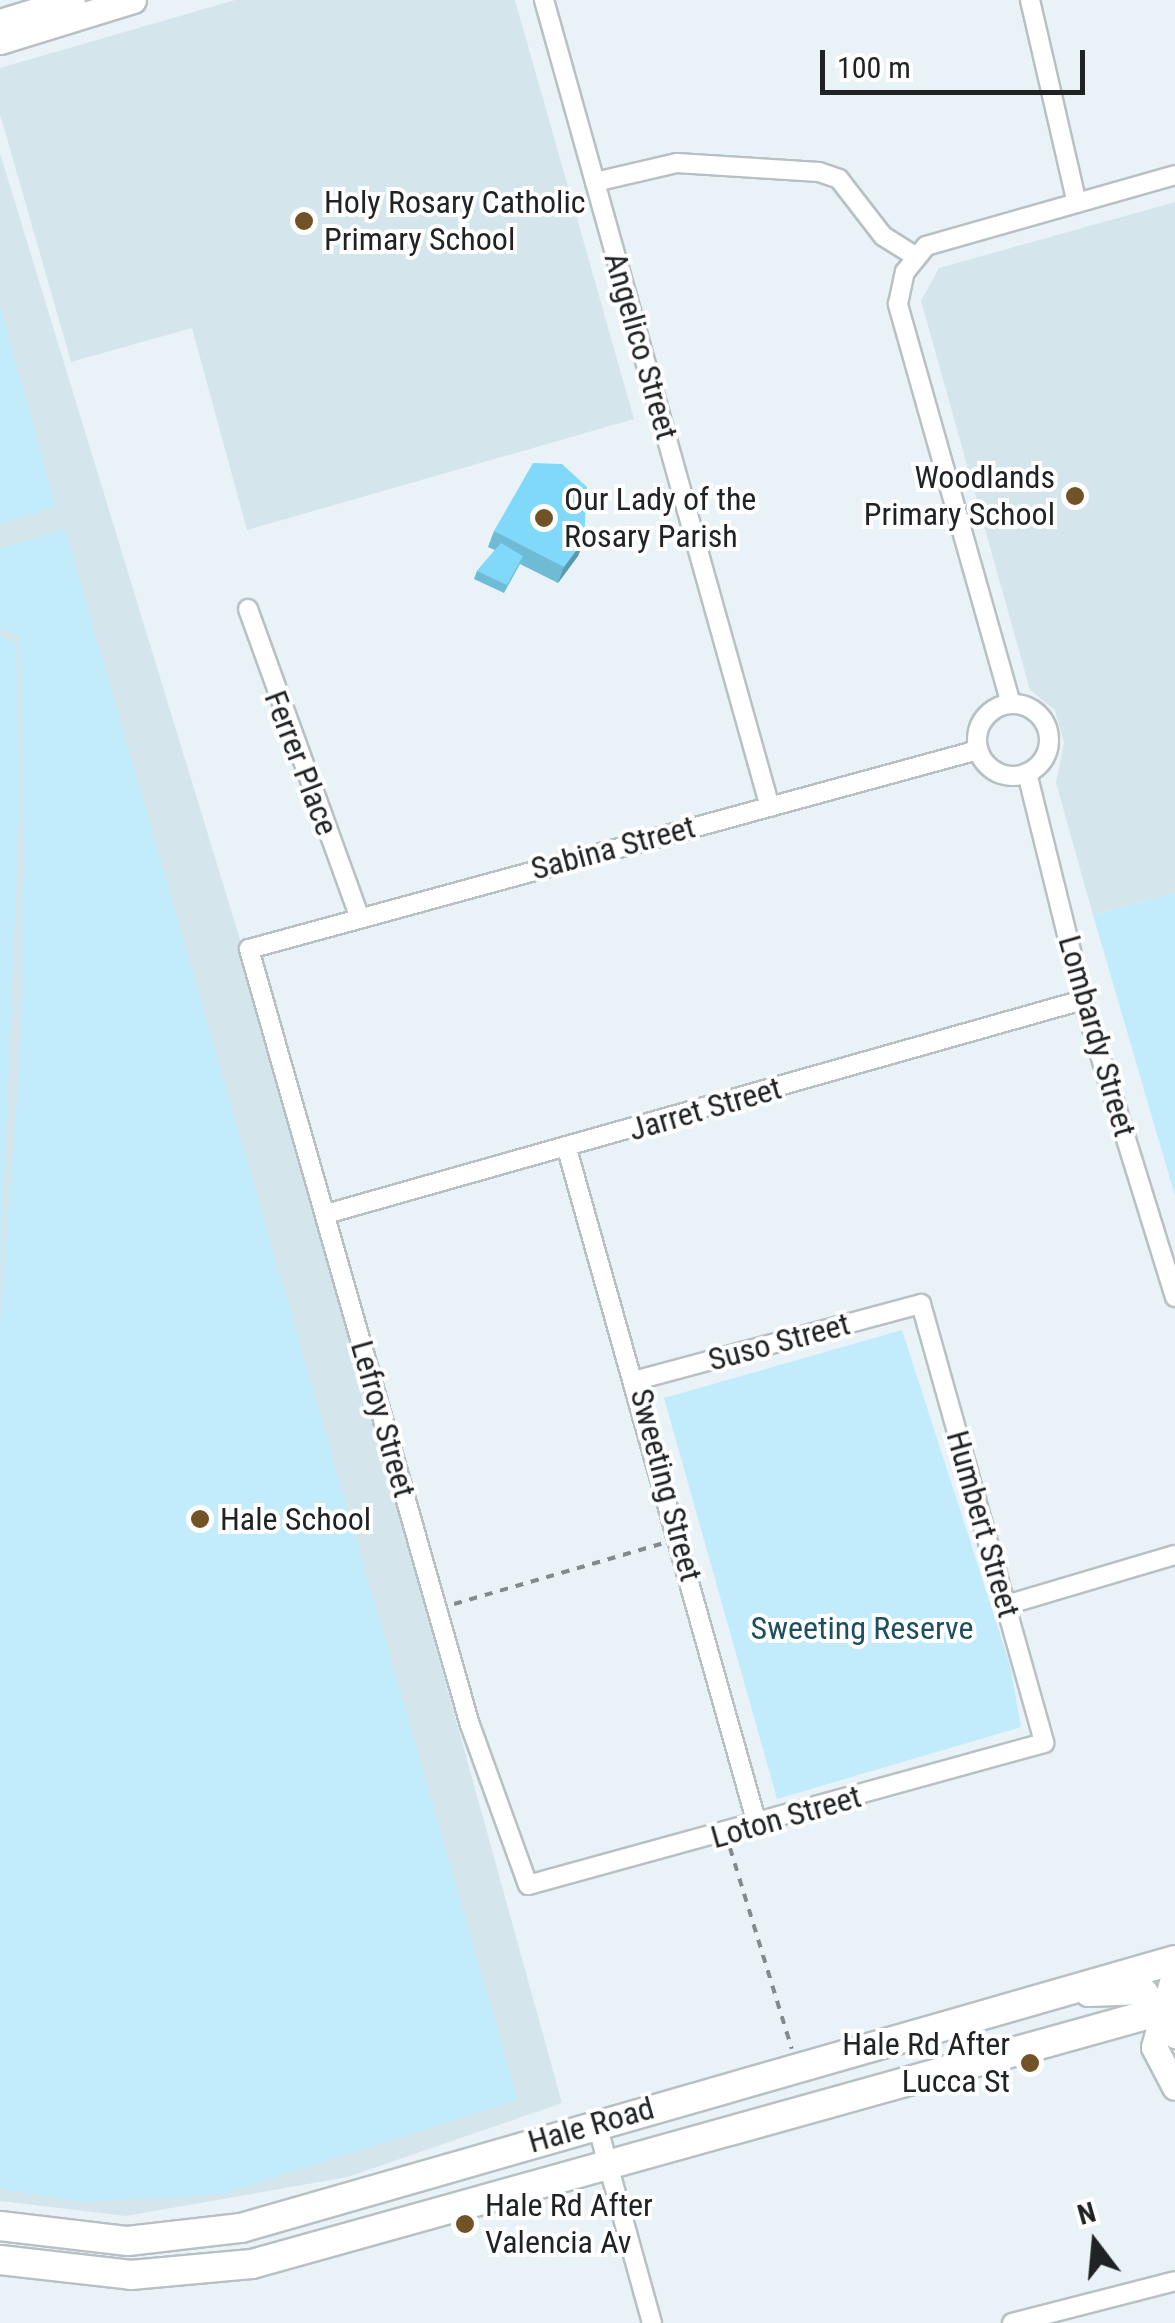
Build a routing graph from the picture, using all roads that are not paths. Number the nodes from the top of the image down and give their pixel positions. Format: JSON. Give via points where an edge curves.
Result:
{"nodes":[{"id":1,"x":134,"y":0,"type":"edge"},
{"id":2,"x":544,"y":0,"type":"edge"},
{"id":3,"x":81,"y":4,"type":"edge"},
{"id":4,"x":1027,"y":5,"type":"edge"},
{"id":5,"x":0,"y":22,"type":"edge"},
{"id":6,"x":0,"y":41,"type":"edge"},
{"id":7,"x":1175,"y":175,"type":"edge"},
{"id":8,"x":594,"y":182,"type":"junction"},
{"id":9,"x":1077,"y":203,"type":"junction"},
{"id":10,"x":914,"y":255,"type":"junction"},
{"id":11,"x":248,"y":609,"type":"dead end"},
{"id":12,"x":1011,"y":704,"type":"junction"},
{"id":13,"x":978,"y":750,"type":"junction"},
{"id":14,"x":1027,"y":773,"type":"junction"},
{"id":15,"x":770,"y":807,"type":"junction"},
{"id":16,"x":358,"y":916,"type":"junction"},
{"id":17,"x":249,"y":949,"type":"joint"},
{"id":18,"x":1083,"y":1000,"type":"junction"},
{"id":19,"x":567,"y":1148,"type":"junction"},
{"id":20,"x":326,"y":1214,"type":"junction"},
{"id":21,"x":1175,"y":1297,"type":"edge"},
{"id":22,"x":922,"y":1304,"type":"joint"},
{"id":23,"x":638,"y":1380,"type":"junction"},
{"id":24,"x":1175,"y":1556,"type":"edge"},
{"id":25,"x":1006,"y":1605,"type":"junction"},
{"id":26,"x":1044,"y":1743,"type":"joint"},
{"id":27,"x":758,"y":1824,"type":"junction"},
{"id":28,"x":528,"y":1885,"type":"joint"},
{"id":29,"x":1175,"y":1960,"type":"edge"},
{"id":30,"x":1175,"y":1971,"type":"edge"},
{"id":31,"x":1048,"y":1996,"type":"junction"},
{"id":32,"x":1167,"y":2010,"type":"edge"},
{"id":33,"x":1175,"y":2035,"type":"edge"},
{"id":34,"x":1175,"y":2087,"type":"edge"},
{"id":35,"x":596,"y":2121,"type":"junction"},
{"id":36,"x":608,"y":2163,"type":"junction"},
{"id":37,"x":0,"y":2226,"type":"edge"},
{"id":38,"x":0,"y":2260,"type":"edge"},
{"id":39,"x":1175,"y":2282,"type":"edge"},
{"id":40,"x":652,"y":2323,"type":"edge"},
{"id":41,"x":1012,"y":2323,"type":"edge"}],
"edges":[{"from":1,"to":3,"type":"street"},
{"from":2,"to":8,"type":"street","name":"Angelico Street"},
{"from":3,"to":5,"type":"street"},
{"from":3,"to":6,"type":"street"},
{"from":4,"to":9,"type":"street"},
{"from":7,"to":9,"type":"street"},
{"from":8,"to":10,"type":"street","via":[[677,163],[819,172],[839,179],[883,236]]},
{"from":8,"to":15,"type":"street","name":"Angelico Street"},
{"from":9,"to":10,"type":"street"},
{"from":10,"to":12,"type":"street","via":[[898,304]]},
{"from":11,"to":16,"type":"street","name":"Ferrer Place"},
{"from":12,"to":13,"type":"street","via":[[984,718]]},
{"from":12,"to":14,"type":"street","via":[[1034,710],[1048,730],[1047,753]]},
{"from":13,"to":14,"type":"street","via":[[1000,773]]},
{"from":13,"to":15,"type":"street","name":"Sabina Street"},
{"from":14,"to":18,"type":"street","name":"Lombardy Street"},
{"from":15,"to":16,"type":"street","name":"Sabina Street"},
{"from":16,"to":17,"type":"street","name":"Sabina Street"},
{"from":17,"to":20,"type":"street","name":"Lefroy Street"},
{"from":18,"to":19,"type":"street","name":"Jarret Street"},
{"from":18,"to":21,"type":"street","name":"Lombardy Street"},
{"from":19,"to":20,"type":"street","name":"Jarret Street"},
{"from":19,"to":23,"type":"street","name":"Sweeting Street"},
{"from":20,"to":28,"type":"street","name":"Lefroy Street","via":[[437,1609]]},
{"from":22,"to":23,"type":"street","name":"Suso Street"},
{"from":22,"to":25,"type":"street","name":"Humbert Street"},
{"from":23,"to":27,"type":"street","name":"Sweeting Street"},
{"from":24,"to":25,"type":"street"},
{"from":25,"to":26,"type":"street","name":"Humbert Street"},
{"from":26,"to":27,"type":"street","name":"Loton Street"},
{"from":27,"to":28,"type":"street","name":"Loton Street"},
{"from":29,"to":31,"type":"main road","name":"Hale Road"},
{"from":30,"to":32,"type":"street"},
{"from":31,"to":32,"type":"street","via":[[1134,1989]]},
{"from":31,"to":35,"type":"main road","name":"Hale Road"},
{"from":32,"to":33,"type":"street"},
{"from":32,"to":34,"type":"street","via":[[1154,2048]]},
{"from":32,"to":36,"type":"main road","name":"Hale Road"},
{"from":35,"to":36,"type":"street"},
{"from":35,"to":37,"type":"main road","name":"Hale Road","via":[[241,2228],[128,2240]]},
{"from":36,"to":38,"type":"main road","name":"Hale Road","via":[[364,2240],[252,2264],[131,2275]]},
{"from":36,"to":40,"type":"street"},
{"from":39,"to":41,"type":"street"}]}
